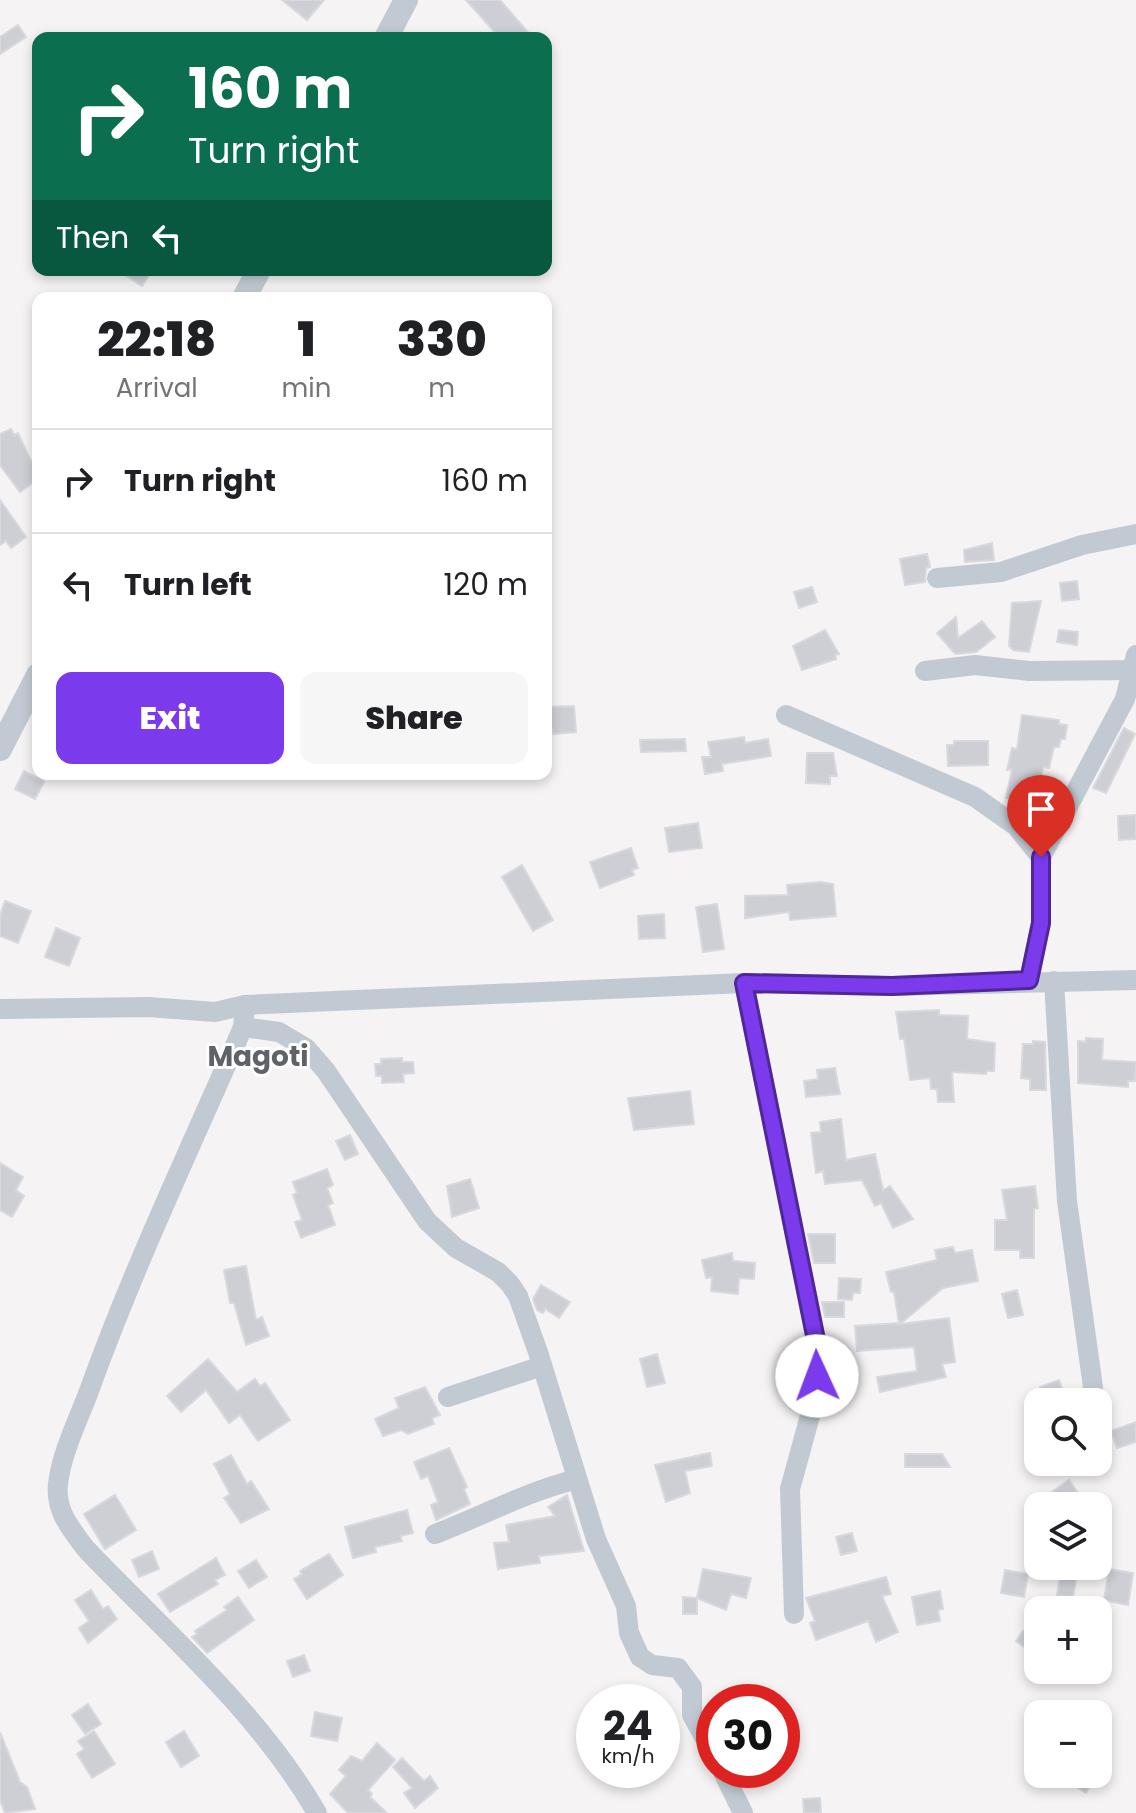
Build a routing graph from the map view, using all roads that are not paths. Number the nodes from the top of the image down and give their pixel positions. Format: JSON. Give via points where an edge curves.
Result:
{"nodes":[{"id":1,"x":406,"y":0,"type":"edge"},
{"id":2,"x":389,"y":32,"type":"edge"},
{"id":3,"x":1136,"y":534,"type":"edge"},
{"id":4,"x":937,"y":578,"type":"dead end"},
{"id":5,"x":1134,"y":663,"type":"edge"},
{"id":6,"x":925,"y":671,"type":"dead end"},
{"id":7,"x":32,"y":687,"type":"edge"},
{"id":8,"x":786,"y":715,"type":"dead end"},
{"id":9,"x":0,"y":749,"type":"edge"},
{"id":10,"x":1041,"y":857,"type":"junction"},
{"id":11,"x":1029,"y":980,"type":"junction"},
{"id":12,"x":1136,"y":980,"type":"edge"},
{"id":13,"x":1054,"y":981,"type":"junction"},
{"id":14,"x":744,"y":983,"type":"junction"},
{"id":15,"x":245,"y":1005,"type":"junction"},
{"id":16,"x":0,"y":1009,"type":"edge"},
{"id":17,"x":243,"y":1027,"type":"junction"},
{"id":18,"x":542,"y":1366,"type":"junction"},
{"id":19,"x":1093,"y":1387,"type":"dead end"},
{"id":20,"x":448,"y":1397,"type":"dead end"},
{"id":21,"x":574,"y":1480,"type":"junction"},
{"id":22,"x":435,"y":1534,"type":"dead end"},
{"id":23,"x":794,"y":1614,"type":"dead end"},
{"id":24,"x":696,"y":1722,"type":"edge"},
{"id":25,"x":731,"y":1788,"type":"edge"},
{"id":26,"x":317,"y":1813,"type":"edge"},
{"id":27,"x":743,"y":1813,"type":"edge"}],
"edges":[{"from":1,"to":2,"type":"street"},
{"from":3,"to":4,"type":"street","via":[[1082,545],[1001,572]]},
{"from":5,"to":6,"type":"street","via":[[1029,671],[975,665]]},
{"from":5,"to":10,"type":"street","via":[[1125,699]]},
{"from":7,"to":9,"type":"street"},
{"from":8,"to":10,"type":"street","via":[[975,797],[1016,826]]},
{"from":10,"to":11,"type":"street","via":[[1041,923]]},
{"from":11,"to":13,"type":"street"},
{"from":11,"to":14,"type":"street","via":[[892,986]]},
{"from":12,"to":13,"type":"street"},
{"from":13,"to":19,"type":"street","via":[[1067,1201]]},
{"from":14,"to":15,"type":"street"},
{"from":14,"to":23,"type":"street","via":[[816,1340],[816,1394],[790,1489]]},
{"from":15,"to":16,"type":"street","via":[[215,1012],[148,1007]]},
{"from":15,"to":17,"type":"street"},
{"from":17,"to":18,"type":"street","via":[[279,1032],[315,1057],[427,1221],[510,1284]]},
{"from":17,"to":26,"type":"street","via":[[112,1328],[58,1483],[59,1499],[64,1521],[86,1549],[243,1710],[291,1768]]},
{"from":18,"to":20,"type":"street"},
{"from":18,"to":21,"type":"street"},
{"from":21,"to":22,"type":"street"},
{"from":21,"to":24,"type":"street","via":[[626,1606],[629,1633],[640,1657],[652,1665],[678,1668],[692,1687]]},
{"from":25,"to":27,"type":"street"}]}
